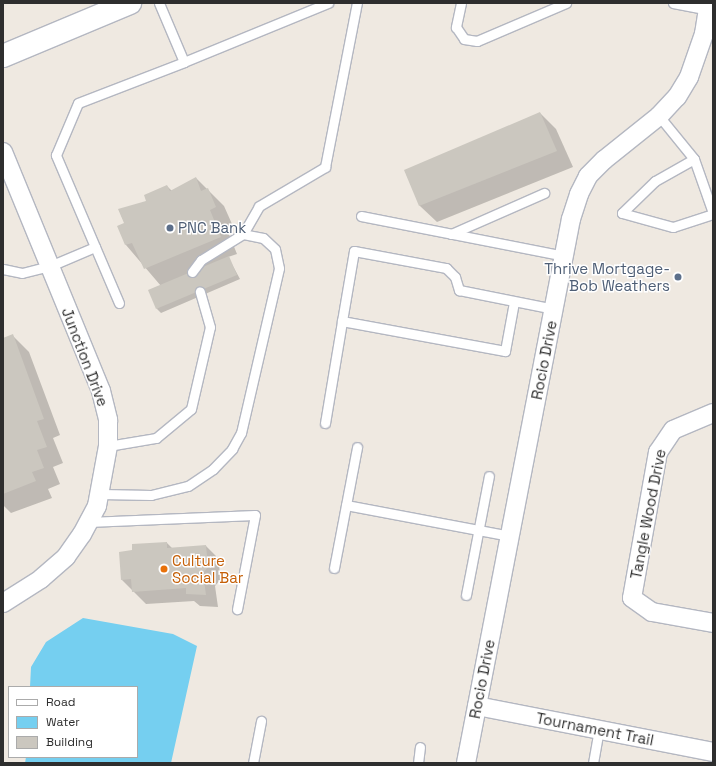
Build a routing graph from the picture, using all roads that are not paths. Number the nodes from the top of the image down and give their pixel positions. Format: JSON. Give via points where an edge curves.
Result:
{"nodes":[{"id":1,"x":130,"y":3,"type":"edge"},
{"id":2,"x":159,"y":3,"type":"edge"},
{"id":3,"x":328,"y":3,"type":"edge"},
{"id":4,"x":357,"y":3,"type":"edge"},
{"id":5,"x":461,"y":3,"type":"edge"},
{"id":6,"x":566,"y":3,"type":"edge"},
{"id":7,"x":673,"y":3,"type":"edge"},
{"id":8,"x":709,"y":6,"type":"edge"},
{"id":9,"x":708,"y":35,"type":"edge"},
{"id":10,"x":3,"y":56,"type":"edge"},
{"id":11,"x":184,"y":62,"type":"junction"},
{"id":12,"x":659,"y":116,"type":"junction"},
{"id":13,"x":5,"y":159,"type":"edge"},
{"id":14,"x":694,"y":159,"type":"junction"},
{"id":15,"x":544,"y":193,"type":"dead end"},
{"id":16,"x":713,"y":214,"type":"edge"},
{"id":17,"x":361,"y":216,"type":"dead end"},
{"id":18,"x":243,"y":234,"type":"junction"},
{"id":19,"x":451,"y":234,"type":"junction"},
{"id":20,"x":96,"y":247,"type":"junction"},
{"id":21,"x":564,"y":256,"type":"junction"},
{"id":22,"x":50,"y":266,"type":"junction"},
{"id":23,"x":3,"y":269,"type":"edge"},
{"id":24,"x":192,"y":272,"type":"dead end"},
{"id":25,"x":200,"y":291,"type":"dead end"},
{"id":26,"x":514,"y":302,"type":"junction"},
{"id":27,"x":119,"y":304,"type":"dead end"},
{"id":28,"x":554,"y":309,"type":"junction"},
{"id":29,"x":342,"y":321,"type":"junction"},
{"id":30,"x":713,"y":413,"type":"edge"},
{"id":31,"x":325,"y":423,"type":"dead end"},
{"id":32,"x":108,"y":446,"type":"junction"},
{"id":33,"x":357,"y":447,"type":"dead end"},
{"id":34,"x":489,"y":476,"type":"dead end"},
{"id":35,"x":101,"y":494,"type":"junction"},
{"id":36,"x":346,"y":504,"type":"junction"},
{"id":37,"x":88,"y":522,"type":"junction"},
{"id":38,"x":479,"y":530,"type":"junction"},
{"id":39,"x":510,"y":536,"type":"junction"},
{"id":40,"x":334,"y":568,"type":"dead end"},
{"id":41,"x":466,"y":596,"type":"dead end"},
{"id":42,"x":3,"y":603,"type":"edge"},
{"id":43,"x":236,"y":608,"type":"dead end"},
{"id":44,"x":713,"y":623,"type":"edge"},
{"id":45,"x":477,"y":706,"type":"junction"},
{"id":46,"x":261,"y":721,"type":"dead end"},
{"id":47,"x":599,"y":730,"type":"junction"},
{"id":48,"x":420,"y":747,"type":"dead end"},
{"id":49,"x":713,"y":752,"type":"edge"},
{"id":50,"x":253,"y":763,"type":"edge"},
{"id":51,"x":418,"y":763,"type":"edge"},
{"id":52,"x":466,"y":763,"type":"edge"},
{"id":53,"x":594,"y":763,"type":"edge"}],
"edges":[{"from":1,"to":10,"type":"main road"},
{"from":2,"to":11,"type":"lane"},
{"from":3,"to":11,"type":"lane"},
{"from":4,"to":18,"type":"lane","via":[[325,167],[260,206]]},
{"from":5,"to":6,"type":"lane","via":[[456,27],[464,39],[477,41]]},
{"from":7,"to":8,"type":"lane"},
{"from":8,"to":9,"type":"street","name":"Rocio Drive"},
{"from":9,"to":12,"type":"street","name":"Rocio Drive","via":[[689,77]]},
{"from":11,"to":20,"type":"lane","via":[[78,103],[56,155]]},
{"from":12,"to":14,"type":"lane"},
{"from":12,"to":21,"type":"street","name":"Rocio Drive","via":[[588,176],[571,219]]},
{"from":13,"to":22,"type":"street","name":"Junction Drive"},
{"from":14,"to":16,"type":"lane"},
{"from":14,"to":16,"type":"lane","via":[[655,181],[622,213],[673,227]]},
{"from":15,"to":19,"type":"lane"},
{"from":17,"to":19,"type":"lane"},
{"from":18,"to":24,"type":"lane","via":[[201,260]]},
{"from":18,"to":35,"type":"lane","via":[[263,238],[275,249],[279,268],[241,433],[235,444],[213,469],[188,486],[151,495]]},
{"from":19,"to":21,"type":"lane"},
{"from":20,"to":22,"type":"lane"},
{"from":20,"to":27,"type":"lane"},
{"from":21,"to":28,"type":"street","name":"Rocio Drive"},
{"from":22,"to":23,"type":"lane","via":[[22,273]]},
{"from":22,"to":32,"type":"street","name":"Junction Drive","via":[[101,391],[108,420]]},
{"from":25,"to":32,"type":"lane","via":[[210,327],[191,409],[156,438]]},
{"from":26,"to":28,"type":"lane"},
{"from":26,"to":29,"type":"lane","via":[[505,351]]},
{"from":26,"to":29,"type":"lane","via":[[460,290],[455,277],[446,268],[354,251]]},
{"from":28,"to":39,"type":"street","name":"Rocio Drive"},
{"from":29,"to":31,"type":"lane"},
{"from":30,"to":44,"type":"street","name":"Tangle Wood Drive","via":[[673,430],[658,452],[632,598],[652,612]]},
{"from":32,"to":35,"type":"street","name":"Junction Drive"},
{"from":33,"to":36,"type":"lane"},
{"from":34,"to":38,"type":"lane"},
{"from":35,"to":37,"type":"street","name":"Junction Drive"},
{"from":36,"to":38,"type":"lane"},
{"from":36,"to":40,"type":"lane"},
{"from":37,"to":42,"type":"street","name":"Junction Drive","via":[[66,557],[41,578]]},
{"from":37,"to":43,"type":"lane","via":[[255,515]]},
{"from":38,"to":39,"type":"lane"},
{"from":38,"to":41,"type":"lane"},
{"from":39,"to":45,"type":"street","name":"Rocio Drive"},
{"from":45,"to":47,"type":"street","name":"Tournament Trail"},
{"from":45,"to":52,"type":"street","name":"Rocio Drive"},
{"from":46,"to":50,"type":"lane"},
{"from":47,"to":49,"type":"street","name":"Tournament Trail"},
{"from":47,"to":53,"type":"lane"},
{"from":48,"to":51,"type":"lane"}]}
